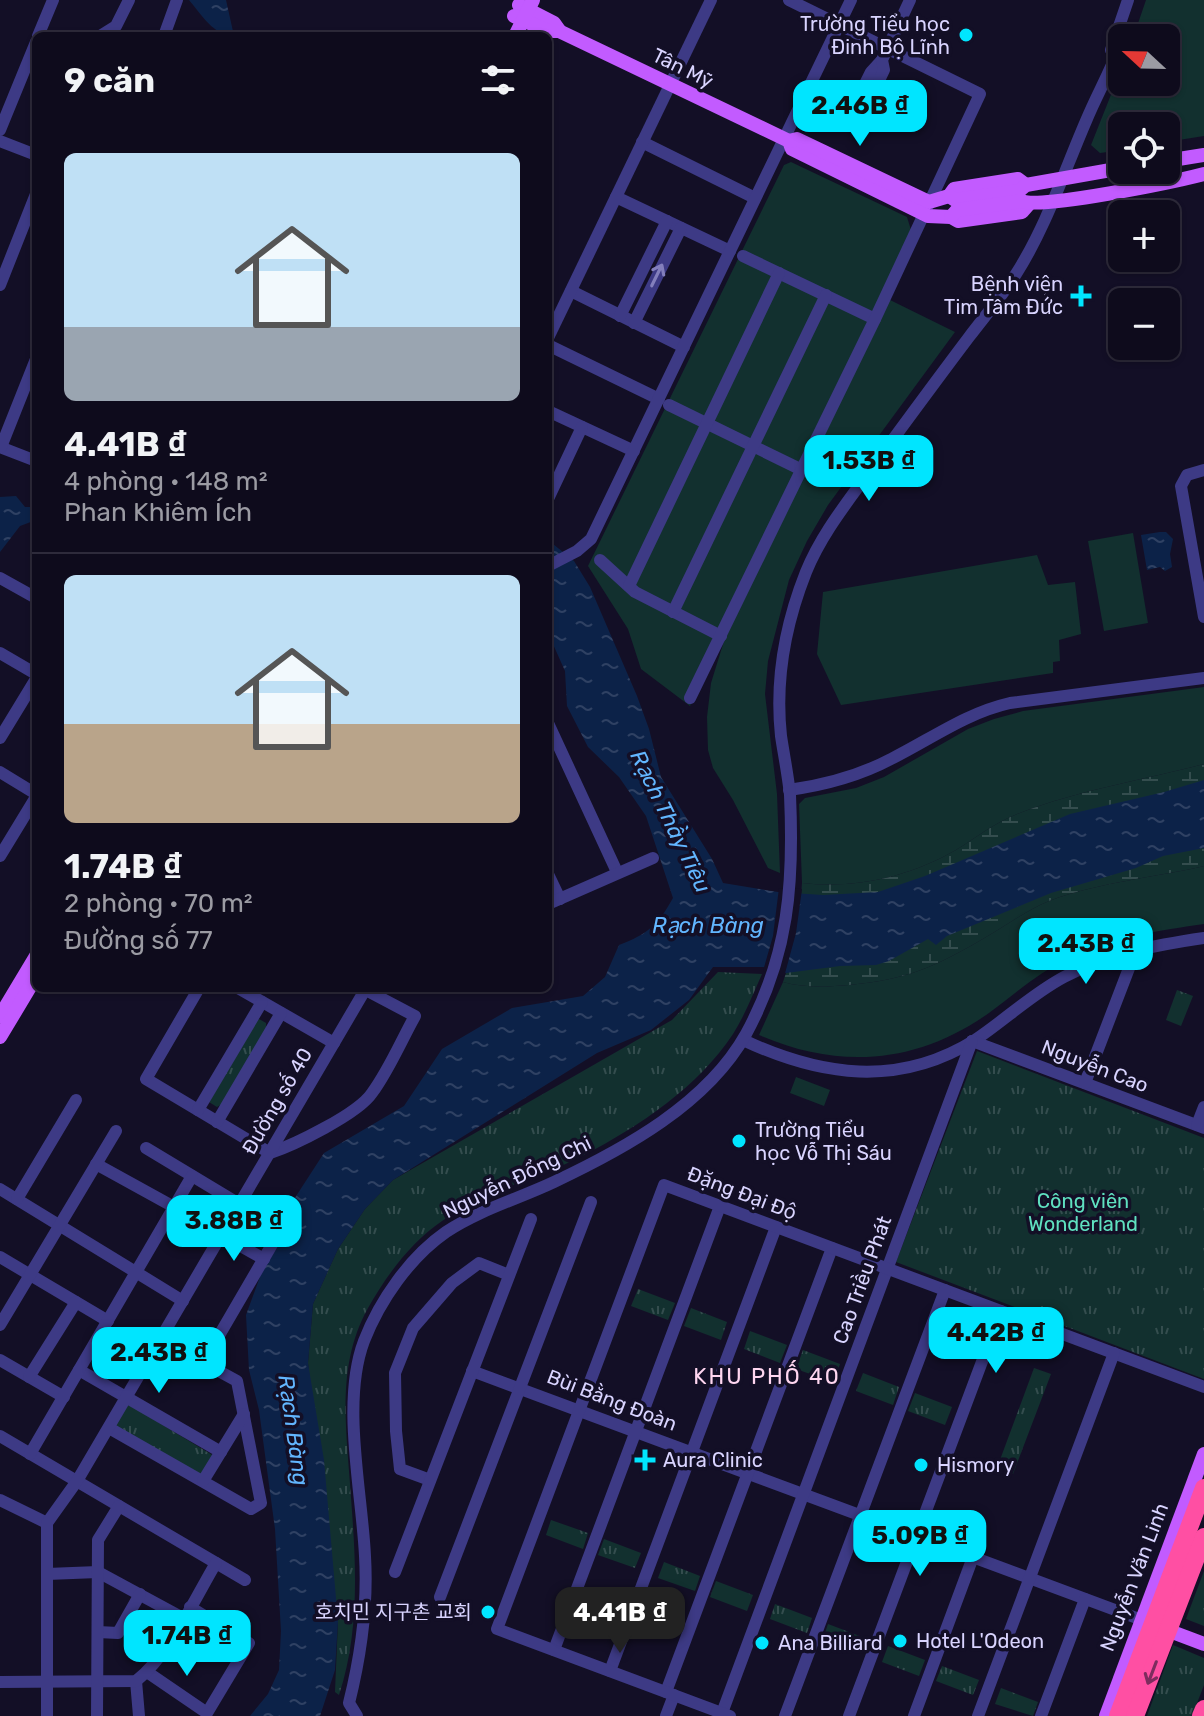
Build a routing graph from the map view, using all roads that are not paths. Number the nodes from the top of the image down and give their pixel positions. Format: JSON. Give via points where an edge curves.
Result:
{"nodes":[{"id":1,"x":53,"y":0,"type":"edge"},
{"id":2,"x":129,"y":0,"type":"edge"},
{"id":3,"x":177,"y":0,"type":"edge"},
{"id":4,"x":711,"y":0,"type":"edge"},
{"id":5,"x":851,"y":0,"type":"edge"},
{"id":6,"x":910,"y":0,"type":"edge"},
{"id":7,"x":1128,"y":0,"type":"edge"},
{"id":8,"x":1136,"y":0,"type":"edge"},
{"id":9,"x":797,"y":2,"type":"edge"},
{"id":10,"x":523,"y":9,"type":"edge"},
{"id":11,"x":1125,"y":24,"type":"edge"},
{"id":12,"x":1126,"y":24,"type":"edge"},
{"id":13,"x":839,"y":25,"type":"junction"},
{"id":14,"x":40,"y":32,"type":"edge"},
{"id":15,"x":106,"y":32,"type":"edge"},
{"id":16,"x":165,"y":32,"type":"edge"},
{"id":17,"x":507,"y":32,"type":"edge"},
{"id":18,"x":516,"y":32,"type":"edge"},
{"id":19,"x":32,"y":52,"type":"edge"},
{"id":20,"x":885,"y":54,"type":"junction"},
{"id":21,"x":1108,"y":67,"type":"edge"},
{"id":22,"x":670,"y":84,"type":"junction"},
{"id":23,"x":858,"y":110,"type":"dead end"},
{"id":24,"x":0,"y":130,"type":"edge"},
{"id":25,"x":787,"y":140,"type":"junction"},
{"id":26,"x":0,"y":141,"type":"edge"},
{"id":27,"x":642,"y":142,"type":"junction"},
{"id":28,"x":32,"y":153,"type":"edge"},
{"id":29,"x":1204,"y":155,"type":"edge"},
{"id":30,"x":1180,"y":159,"type":"edge"},
{"id":31,"x":1108,"y":170,"type":"edge"},
{"id":32,"x":1204,"y":174,"type":"edge"},
{"id":33,"x":1180,"y":176,"type":"edge"},
{"id":34,"x":1062,"y":178,"type":"junction"},
{"id":35,"x":1129,"y":184,"type":"edge"},
{"id":36,"x":616,"y":197,"type":"junction"},
{"id":37,"x":755,"y":198,"type":"junction"},
{"id":38,"x":1051,"y":202,"type":"junction"},
{"id":39,"x":32,"y":204,"type":"edge"},
{"id":40,"x":926,"y":208,"type":"junction"},
{"id":41,"x":667,"y":221,"type":"junction"},
{"id":42,"x":681,"y":228,"type":"junction"},
{"id":43,"x":730,"y":251,"type":"junction"},
{"id":44,"x":743,"y":256,"type":"dead end"},
{"id":45,"x":779,"y":273,"type":"junction"},
{"id":46,"x":0,"y":285,"type":"edge"},
{"id":47,"x":571,"y":291,"type":"junction"},
{"id":48,"x":826,"y":295,"type":"junction"},
{"id":49,"x":620,"y":316,"type":"junction"},
{"id":50,"x":875,"y":319,"type":"junction"},
{"id":51,"x":634,"y":323,"type":"junction"},
{"id":52,"x":552,"y":330,"type":"edge"},
{"id":53,"x":552,"y":347,"type":"edge"},
{"id":54,"x":684,"y":347,"type":"junction"},
{"id":55,"x":32,"y":369,"type":"edge"},
{"id":56,"x":664,"y":402,"type":"junction"},
{"id":57,"x":552,"y":413,"type":"edge"},
{"id":58,"x":708,"y":424,"type":"junction"},
{"id":59,"x":582,"y":427,"type":"junction"},
{"id":60,"x":753,"y":446,"type":"junction"},
{"id":61,"x":0,"y":447,"type":"edge"},
{"id":62,"x":634,"y":451,"type":"junction"},
{"id":63,"x":32,"y":459,"type":"edge"},
{"id":64,"x":802,"y":470,"type":"junction"},
{"id":65,"x":1204,"y":470,"type":"edge"},
{"id":66,"x":553,"y":475,"type":"edge"},
{"id":67,"x":600,"y":560,"type":"dead end"},
{"id":68,"x":552,"y":564,"type":"edge"},
{"id":69,"x":0,"y":578,"type":"edge"},
{"id":70,"x":629,"y":586,"type":"junction"},
{"id":71,"x":32,"y":596,"type":"edge"},
{"id":72,"x":673,"y":612,"type":"junction"},
{"id":73,"x":1204,"y":617,"type":"edge"},
{"id":74,"x":721,"y":636,"type":"junction"},
{"id":75,"x":0,"y":653,"type":"edge"},
{"id":76,"x":32,"y":673,"type":"edge"},
{"id":77,"x":1204,"y":678,"type":"edge"},
{"id":78,"x":32,"y":683,"type":"edge"},
{"id":79,"x":690,"y":698,"type":"dead end"},
{"id":80,"x":0,"y":738,"type":"edge"},
{"id":81,"x":552,"y":745,"type":"edge"},
{"id":82,"x":0,"y":772,"type":"edge"},
{"id":83,"x":789,"y":790,"type":"junction"},
{"id":84,"x":32,"y":792,"type":"edge"},
{"id":85,"x":32,"y":802,"type":"edge"},
{"id":86,"x":0,"y":856,"type":"edge"},
{"id":87,"x":653,"y":858,"type":"dead end"},
{"id":88,"x":617,"y":872,"type":"junction"},
{"id":89,"x":554,"y":902,"type":"edge"},
{"id":90,"x":1204,"y":938,"type":"edge"},
{"id":91,"x":1136,"y":950,"type":"junction"},
{"id":92,"x":32,"y":963,"type":"edge"},
{"id":93,"x":32,"y":981,"type":"edge"},
{"id":94,"x":197,"y":992,"type":"edge"},
{"id":95,"x":245,"y":992,"type":"edge"},
{"id":96,"x":363,"y":992,"type":"edge"},
{"id":97,"x":371,"y":992,"type":"edge"},
{"id":98,"x":262,"y":1002,"type":"junction"},
{"id":99,"x":9,"y":1003,"type":"edge"},
{"id":100,"x":281,"y":1013,"type":"junction"},
{"id":101,"x":0,"y":1016,"type":"edge"},
{"id":102,"x":0,"y":1037,"type":"edge"},
{"id":103,"x":743,"y":1040,"type":"junction"},
{"id":104,"x":972,"y":1041,"type":"junction"},
{"id":105,"x":334,"y":1043,"type":"junction"},
{"id":106,"x":1085,"y":1083,"type":"junction"},
{"id":107,"x":76,"y":1100,"type":"dead end"},
{"id":108,"x":1204,"y":1107,"type":"edge"},
{"id":109,"x":198,"y":1110,"type":"junction"},
{"id":110,"x":217,"y":1122,"type":"junction"},
{"id":111,"x":1200,"y":1127,"type":"edge"},
{"id":112,"x":116,"y":1131,"type":"dead end"},
{"id":113,"x":146,"y":1148,"type":"dead end"},
{"id":114,"x":270,"y":1153,"type":"junction"},
{"id":115,"x":96,"y":1164,"type":"junction"},
{"id":116,"x":192,"y":1176,"type":"junction"},
{"id":117,"x":0,"y":1189,"type":"edge"},
{"id":118,"x":17,"y":1199,"type":"junction"},
{"id":119,"x":591,"y":1202,"type":"dead end"},
{"id":120,"x":239,"y":1204,"type":"junction"},
{"id":121,"x":720,"y":1206,"type":"junction"},
{"id":122,"x":174,"y":1207,"type":"junction"},
{"id":123,"x":531,"y":1219,"type":"dead end"},
{"id":124,"x":60,"y":1226,"type":"junction"},
{"id":125,"x":776,"y":1227,"type":"junction"},
{"id":126,"x":221,"y":1235,"type":"junction"},
{"id":127,"x":277,"y":1236,"type":"dead end"},
{"id":128,"x":832,"y":1248,"type":"junction"},
{"id":129,"x":0,"y":1257,"type":"edge"},
{"id":130,"x":264,"y":1259,"type":"junction"},
{"id":131,"x":888,"y":1269,"type":"junction"},
{"id":132,"x":136,"y":1273,"type":"junction"},
{"id":133,"x":31,"y":1275,"type":"junction"},
{"id":134,"x":509,"y":1275,"type":"junction"},
{"id":135,"x":945,"y":1290,"type":"junction"},
{"id":136,"x":183,"y":1301,"type":"junction"},
{"id":137,"x":76,"y":1302,"type":"junction"},
{"id":138,"x":1001,"y":1311,"type":"junction"},
{"id":139,"x":108,"y":1321,"type":"junction"},
{"id":140,"x":0,"y":1325,"type":"edge"},
{"id":141,"x":160,"y":1339,"type":"junction"},
{"id":142,"x":1114,"y":1353,"type":"junction"},
{"id":143,"x":0,"y":1360,"type":"edge"},
{"id":144,"x":203,"y":1363,"type":"junction"},
{"id":145,"x":79,"y":1370,"type":"junction"},
{"id":146,"x":472,"y":1371,"type":"junction"},
{"id":147,"x":29,"y":1377,"type":"junction"},
{"id":148,"x":521,"y":1387,"type":"junction"},
{"id":149,"x":1204,"y":1387,"type":"edge"},
{"id":150,"x":64,"y":1397,"type":"junction"},
{"id":151,"x":126,"y":1397,"type":"junction"},
{"id":152,"x":580,"y":1409,"type":"junction"},
{"id":153,"x":244,"y":1414,"type":"junction"},
{"id":154,"x":109,"y":1428,"type":"junction"},
{"id":155,"x":636,"y":1430,"type":"junction"},
{"id":156,"x":0,"y":1436,"type":"edge"},
{"id":157,"x":692,"y":1451,"type":"junction"},
{"id":158,"x":221,"y":1452,"type":"junction"},
{"id":159,"x":30,"y":1454,"type":"junction"},
{"id":160,"x":1204,"y":1454,"type":"edge"},
{"id":161,"x":748,"y":1472,"type":"junction"},
{"id":162,"x":430,"y":1480,"type":"junction"},
{"id":163,"x":77,"y":1481,"type":"junction"},
{"id":164,"x":203,"y":1481,"type":"junction"},
{"id":165,"x":1204,"y":1488,"type":"edge"},
{"id":166,"x":804,"y":1494,"type":"junction"},
{"id":167,"x":3,"y":1502,"type":"edge"},
{"id":168,"x":119,"y":1506,"type":"junction"},
{"id":169,"x":1189,"y":1510,"type":"junction"},
{"id":170,"x":860,"y":1515,"type":"junction"},
{"id":171,"x":0,"y":1516,"type":"edge"},
{"id":172,"x":47,"y":1523,"type":"junction"},
{"id":173,"x":916,"y":1536,"type":"junction"},
{"id":174,"x":1204,"y":1537,"type":"edge"},
{"id":175,"x":973,"y":1557,"type":"junction"},
{"id":176,"x":216,"y":1563,"type":"junction"},
{"id":177,"x":98,"y":1572,"type":"junction"},
{"id":178,"x":395,"y":1572,"type":"dead end"},
{"id":179,"x":47,"y":1574,"type":"junction"},
{"id":180,"x":1029,"y":1578,"type":"junction"},
{"id":181,"x":245,"y":1580,"type":"dead end"},
{"id":182,"x":140,"y":1594,"type":"junction"},
{"id":183,"x":440,"y":1597,"type":"dead end"},
{"id":184,"x":1085,"y":1599,"type":"junction"},
{"id":185,"x":186,"y":1613,"type":"junction"},
{"id":186,"x":1154,"y":1625,"type":"junction"},
{"id":187,"x":98,"y":1632,"type":"junction"},
{"id":188,"x":1204,"y":1644,"type":"edge"},
{"id":189,"x":554,"y":1650,"type":"junction"},
{"id":190,"x":610,"y":1671,"type":"junction"},
{"id":191,"x":147,"y":1672,"type":"junction"},
{"id":192,"x":97,"y":1681,"type":"junction"},
{"id":193,"x":136,"y":1681,"type":"junction"},
{"id":194,"x":0,"y":1682,"type":"edge"},
{"id":195,"x":47,"y":1682,"type":"junction"},
{"id":196,"x":670,"y":1693,"type":"junction"},
{"id":197,"x":1204,"y":1709,"type":"edge"},
{"id":198,"x":726,"y":1714,"type":"edge"},
{"id":199,"x":47,"y":1716,"type":"edge"},
{"id":200,"x":97,"y":1716,"type":"edge"},
{"id":201,"x":139,"y":1716,"type":"edge"},
{"id":202,"x":357,"y":1716,"type":"edge"},
{"id":203,"x":666,"y":1716,"type":"edge"},
{"id":204,"x":785,"y":1716,"type":"edge"},
{"id":205,"x":849,"y":1716,"type":"edge"},
{"id":206,"x":914,"y":1716,"type":"edge"},
{"id":207,"x":978,"y":1716,"type":"edge"},
{"id":208,"x":1041,"y":1716,"type":"edge"},
{"id":209,"x":1106,"y":1716,"type":"edge"},
{"id":210,"x":1118,"y":1716,"type":"edge"},
{"id":211,"x":1135,"y":1716,"type":"edge"},
{"id":212,"x":1201,"y":1716,"type":"edge"}],
"edges":[{"from":1,"to":14,"type":"street"},
{"from":2,"to":15,"type":"street","via":[[116,26]]},
{"from":3,"to":16,"type":"street"},
{"from":4,"to":22,"type":"street"},
{"from":5,"to":13,"type":"street"},
{"from":6,"to":20,"type":"street"},
{"from":7,"to":11,"type":"street"},
{"from":8,"to":12,"type":"street"},
{"from":9,"to":13,"type":"street"},
{"from":10,"to":17,"type":"main road"},
{"from":10,"to":18,"type":"main road"},
{"from":10,"to":22,"type":"main road","name":"Tân Mỹ"},
{"from":13,"to":20,"type":"street"},
{"from":13,"to":25,"type":"street"},
{"from":19,"to":24,"type":"street"},
{"from":20,"to":23,"type":"street","via":[[871,72]]},
{"from":20,"to":40,"type":"street","via":[[980,94]]},
{"from":21,"to":34,"type":"street"},
{"from":22,"to":25,"type":"main road","name":"Tân Mỹ"},
{"from":22,"to":27,"type":"street"},
{"from":25,"to":37,"type":"street"},
{"from":25,"to":40,"type":"main road","name":"Tân Mỹ","via":[[797,139]]},
{"from":26,"to":28,"type":"street"},
{"from":27,"to":36,"type":"street"},
{"from":27,"to":37,"type":"street"},
{"from":29,"to":30,"type":"main road"},
{"from":31,"to":34,"type":"main road"},
{"from":32,"to":33,"type":"main road"},
{"from":34,"to":38,"type":"street"},
{"from":34,"to":40,"type":"main road","via":[[954,189]]},
{"from":35,"to":38,"type":"main road"},
{"from":36,"to":41,"type":"street"},
{"from":36,"to":47,"type":"street"},
{"from":37,"to":43,"type":"street"},
{"from":38,"to":40,"type":"main road","name":"Tân Mỹ","via":[[957,210],[939,218]]},
{"from":38,"to":83,"type":"street","via":[[1016,273],[841,511],[810,565],[780,678]]},
{"from":39,"to":46,"type":"street"},
{"from":40,"to":50,"type":"street"},
{"from":41,"to":42,"type":"street"},
{"from":41,"to":49,"type":"street"},
{"from":42,"to":43,"type":"street"},
{"from":51,"to":42,"type":"street","one_way":true},
{"from":43,"to":54,"type":"street"},
{"from":44,"to":45,"type":"street"},
{"from":45,"to":48,"type":"street"},
{"from":45,"to":58,"type":"street"},
{"from":47,"to":49,"type":"street"},
{"from":47,"to":52,"type":"street"},
{"from":48,"to":50,"type":"street"},
{"from":48,"to":60,"type":"street"},
{"from":49,"to":51,"type":"street"},
{"from":50,"to":64,"type":"street"},
{"from":51,"to":54,"type":"street"},
{"from":53,"to":56,"type":"street"},
{"from":54,"to":56,"type":"street"},
{"from":55,"to":61,"type":"street"},
{"from":56,"to":58,"type":"street"},
{"from":56,"to":62,"type":"street"},
{"from":57,"to":59,"type":"street"},
{"from":58,"to":60,"type":"street"},
{"from":58,"to":70,"type":"street"},
{"from":59,"to":62,"type":"street"},
{"from":59,"to":66,"type":"street"},
{"from":60,"to":64,"type":"street"},
{"from":60,"to":72,"type":"street"},
{"from":61,"to":63,"type":"street"},
{"from":62,"to":68,"type":"street","via":[[591,539]]},
{"from":64,"to":74,"type":"street"},
{"from":65,"to":73,"type":"street","via":[[1187,475],[1181,486]]},
{"from":67,"to":70,"type":"street"},
{"from":69,"to":71,"type":"street"},
{"from":70,"to":72,"type":"street"},
{"from":72,"to":74,"type":"street"},
{"from":74,"to":79,"type":"street"},
{"from":75,"to":76,"type":"street"},
{"from":77,"to":83,"type":"street","via":[[989,707],[851,777]]},
{"from":78,"to":80,"type":"street"},
{"from":81,"to":88,"type":"street"},
{"from":82,"to":84,"type":"street"},
{"from":83,"to":103,"type":"street","name":"Nguyễn Đổng Chi","via":[[787,922],[776,968]]},
{"from":85,"to":86,"type":"street"},
{"from":87,"to":88,"type":"street"},
{"from":88,"to":89,"type":"street"},
{"from":90,"to":91,"type":"street"},
{"from":91,"to":104,"type":"street","via":[[1063,978]]},
{"from":91,"to":106,"type":"street"},
{"from":92,"to":99,"type":"main road"},
{"from":93,"to":99,"type":"main road"},
{"from":94,"to":109,"type":"street","via":[[146,1079]]},
{"from":95,"to":98,"type":"street"},
{"from":96,"to":105,"type":"street","name":"Đường số 40"},
{"from":97,"to":114,"type":"street","via":[[415,1016],[371,1095],[357,1108]]},
{"from":98,"to":100,"type":"street"},
{"from":98,"to":109,"type":"street"},
{"from":99,"to":101,"type":"main road"},
{"from":99,"to":102,"type":"main road"},
{"from":100,"to":105,"type":"street"},
{"from":100,"to":110,"type":"street"},
{"from":103,"to":104,"type":"street","via":[[817,1068],[864,1073],[907,1067]]},
{"from":103,"to":202,"type":"street","name":"Nguyễn Đổng Chi","via":[[695,1095],[633,1140],[445,1233],[412,1263],[381,1307],[355,1373],[366,1562],[364,1625],[349,1703]]},
{"from":104,"to":106,"type":"street","name":"Nguyễn Cao"},
{"from":104,"to":131,"type":"street","name":"Cao Triều Phát"},
{"from":105,"to":114,"type":"street","name":"Đường số 40"},
{"from":106,"to":111,"type":"street","name":"Nguyễn Cao"},
{"from":107,"to":118,"type":"street"},
{"from":108,"to":111,"type":"street"},
{"from":109,"to":110,"type":"street"},
{"from":110,"to":114,"type":"street"},
{"from":112,"to":115,"type":"street"},
{"from":113,"to":116,"type":"street"},
{"from":114,"to":120,"type":"street","name":"Đường số 40"},
{"from":115,"to":122,"type":"street"},
{"from":115,"to":124,"type":"street"},
{"from":116,"to":120,"type":"street"},
{"from":116,"to":122,"type":"street"},
{"from":117,"to":118,"type":"street"},
{"from":118,"to":124,"type":"street"},
{"from":119,"to":148,"type":"street"},
{"from":120,"to":126,"type":"street","name":"Đường số 40"},
{"from":121,"to":125,"type":"street","name":"Đặng Đại Độ"},
{"from":121,"to":152,"type":"street","name":"Đặng Đại Độ","via":[[664,1185]]},
{"from":121,"to":155,"type":"street"},
{"from":122,"to":132,"type":"street"},
{"from":123,"to":134,"type":"street"},
{"from":124,"to":132,"type":"street"},
{"from":124,"to":133,"type":"street"},
{"from":125,"to":128,"type":"street","name":"Đặng Đại Độ"},
{"from":125,"to":157,"type":"street"},
{"from":126,"to":130,"type":"street"},
{"from":126,"to":136,"type":"street","name":"Đường số 40"},
{"from":127,"to":130,"type":"street"},
{"from":128,"to":131,"type":"street","name":"Đặng Đại Độ"},
{"from":128,"to":161,"type":"street"},
{"from":129,"to":133,"type":"street"},
{"from":130,"to":144,"type":"street"},
{"from":131,"to":135,"type":"street","name":"Đặng Đại Độ"},
{"from":131,"to":166,"type":"street","name":"Cao Triều Phát"},
{"from":132,"to":136,"type":"street"},
{"from":132,"to":139,"type":"street"},
{"from":133,"to":137,"type":"street"},
{"from":133,"to":140,"type":"street"},
{"from":134,"to":146,"type":"street"},
{"from":134,"to":162,"type":"street","via":[[479,1263],[452,1283],[413,1328],[395,1373],[400,1469]]},
{"from":135,"to":138,"type":"street","name":"Đặng Đại Độ"},
{"from":135,"to":170,"type":"street"},
{"from":136,"to":141,"type":"street","name":"Đường số 40"},
{"from":137,"to":139,"type":"street"},
{"from":137,"to":147,"type":"street"},
{"from":138,"to":142,"type":"street","name":"Đặng Đại Độ"},
{"from":138,"to":173,"type":"street"},
{"from":139,"to":145,"type":"street"},
{"from":141,"to":144,"type":"street"},
{"from":141,"to":151,"type":"street","name":"Đường số 40"},
{"from":142,"to":149,"type":"street","name":"Đặng Đại Độ"},
{"from":142,"to":180,"type":"street"},
{"from":143,"to":147,"type":"street"},
{"from":144,"to":153,"type":"street","via":[[237,1381]]},
{"from":145,"to":150,"type":"street"},
{"from":145,"to":151,"type":"street"},
{"from":146,"to":148,"type":"street","name":"Bùi Bằng Đoàn"},
{"from":146,"to":162,"type":"street"},
{"from":147,"to":150,"type":"street"},
{"from":148,"to":152,"type":"street","name":"Bùi Bằng Đoàn"},
{"from":148,"to":183,"type":"street"},
{"from":150,"to":159,"type":"street"},
{"from":151,"to":154,"type":"street","name":"Đường số 40"},
{"from":151,"to":158,"type":"street"},
{"from":152,"to":155,"type":"street","name":"Bùi Bằng Đoàn"},
{"from":152,"to":189,"type":"street","name":"Đặng Đại Độ","via":[[497,1629]]},
{"from":153,"to":158,"type":"street"},
{"from":153,"to":164,"type":"street","via":[[261,1503],[251,1509]]},
{"from":154,"to":163,"type":"street","name":"Đường số 40"},
{"from":154,"to":164,"type":"street"},
{"from":155,"to":157,"type":"street","name":"Bùi Bằng Đoàn"},
{"from":155,"to":189,"type":"street"},
{"from":156,"to":159,"type":"street"},
{"from":157,"to":161,"type":"street","name":"Bùi Bằng Đoàn"},
{"from":157,"to":190,"type":"street"},
{"from":158,"to":164,"type":"street"},
{"from":159,"to":163,"type":"street"},
{"from":160,"to":169,"type":"main road","name":"Nguyễn Văn Linh"},
{"from":161,"to":166,"type":"street","name":"Bùi Bằng Đoàn"},
{"from":161,"to":196,"type":"street"},
{"from":162,"to":178,"type":"street"},
{"from":163,"to":168,"type":"street"},
{"from":163,"to":172,"type":"street","name":"Đường số 40"},
{"from":165,"to":169,"type":"highway","name":"Nguyễn Văn Linh"},
{"from":166,"to":170,"type":"street","name":"Bùi Bằng Đoàn"},
{"from":166,"to":198,"type":"street","name":"Cao Triều Phát"},
{"from":167,"to":171,"type":"street"},
{"from":167,"to":172,"type":"street"},
{"from":168,"to":176,"type":"street"},
{"from":168,"to":177,"type":"street","via":[[98,1540]]},
{"from":169,"to":186,"type":"highway","name":"Nguyễn Văn Linh"},
{"from":170,"to":173,"type":"street","name":"Bùi Bằng Đoàn"},
{"from":170,"to":204,"type":"street"},
{"from":172,"to":179,"type":"street"},
{"from":173,"to":175,"type":"street","name":"Bùi Bằng Đoàn"},
{"from":173,"to":205,"type":"street"},
{"from":174,"to":186,"type":"highway","name":"Nguyễn Văn Linh"},
{"from":175,"to":180,"type":"street","name":"Bùi Bằng Đoàn"},
{"from":175,"to":206,"type":"street"},
{"from":176,"to":181,"type":"street"},
{"from":176,"to":185,"type":"street"},
{"from":177,"to":179,"type":"street"},
{"from":177,"to":182,"type":"street"},
{"from":177,"to":187,"type":"street"},
{"from":179,"to":195,"type":"street"},
{"from":180,"to":184,"type":"street","name":"Bùi Bằng Đoàn"},
{"from":180,"to":207,"type":"street"},
{"from":182,"to":185,"type":"street"},
{"from":182,"to":187,"type":"street","via":[[118,1633]]},
{"from":184,"to":186,"type":"street","name":"Bùi Bằng Đoàn"},
{"from":184,"to":208,"type":"street"},
{"from":185,"to":191,"type":"street"},
{"from":185,"to":191,"type":"street","via":[[249,1643],[207,1713]]},
{"from":186,"to":188,"type":"main road"},
{"from":186,"to":209,"type":"main road","name":"Nguyễn Văn Linh"},
{"from":186,"to":210,"type":"highway","name":"Nguyễn Văn Linh"},
{"from":186,"to":211,"type":"highway","name":"Nguyễn Văn Linh","one_way":true},
{"from":187,"to":192,"type":"street"},
{"from":189,"to":190,"type":"street"},
{"from":190,"to":196,"type":"street"},
{"from":191,"to":193,"type":"street"},
{"from":192,"to":193,"type":"street"},
{"from":192,"to":195,"type":"street"},
{"from":192,"to":200,"type":"street"},
{"from":193,"to":201,"type":"street"},
{"from":194,"to":195,"type":"street"},
{"from":195,"to":199,"type":"street"},
{"from":196,"to":198,"type":"street"},
{"from":196,"to":203,"type":"street"},
{"from":197,"to":212,"type":"highway"}]}
